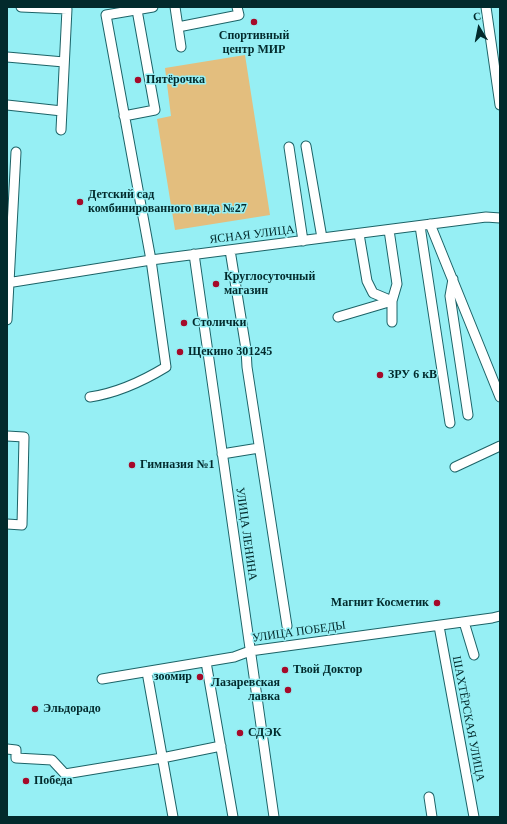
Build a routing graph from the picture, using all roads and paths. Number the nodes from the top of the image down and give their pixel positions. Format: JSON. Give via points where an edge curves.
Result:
{"nodes":[{"id":1,"x":21,"y":7,"type":"edge"},
{"id":2,"x":112,"y":7,"type":"edge"},
{"id":3,"x":153,"y":7,"type":"edge"},
{"id":4,"x":175,"y":7,"type":"edge"},
{"id":5,"x":486,"y":7,"type":"edge"},
{"id":6,"x":137,"y":10,"type":"junction"},
{"id":7,"x":238,"y":11,"type":"edge"},
{"id":8,"x":106,"y":14,"type":"junction"},
{"id":9,"x":178,"y":27,"type":"junction"},
{"id":10,"x":181,"y":47,"type":"dead end"},
{"id":11,"x":7,"y":57,"type":"edge"},
{"id":12,"x":64,"y":62,"type":"junction"},
{"id":13,"x":498,"y":78,"type":"edge"},
{"id":14,"x":7,"y":105,"type":"edge"},
{"id":15,"x":500,"y":105,"type":"edge"},
{"id":16,"x":62,"y":111,"type":"junction"},
{"id":17,"x":124,"y":116,"type":"junction"},
{"id":18,"x":61,"y":130,"type":"dead end"},
{"id":19,"x":306,"y":146,"type":"dead end"},
{"id":20,"x":289,"y":147,"type":"dead end"},
{"id":21,"x":16,"y":152,"type":"dead end"},
{"id":22,"x":500,"y":218,"type":"edge"},
{"id":23,"x":430,"y":224,"type":"junction"},
{"id":24,"x":420,"y":226,"type":"junction"},
{"id":25,"x":389,"y":230,"type":"junction"},
{"id":26,"x":359,"y":234,"type":"junction"},
{"id":27,"x":322,"y":238,"type":"junction"},
{"id":28,"x":303,"y":241,"type":"junction"},
{"id":29,"x":230,"y":250,"type":"junction"},
{"id":30,"x":194,"y":254,"type":"junction"},
{"id":31,"x":151,"y":260,"type":"junction"},
{"id":32,"x":453,"y":279,"type":"junction"},
{"id":33,"x":8,"y":283,"type":"edge"},
{"id":34,"x":392,"y":301,"type":"junction"},
{"id":35,"x":338,"y":317,"type":"dead end"},
{"id":36,"x":7,"y":320,"type":"edge"},
{"id":37,"x":392,"y":322,"type":"dead end"},
{"id":38,"x":90,"y":397,"type":"dead end"},
{"id":39,"x":500,"y":397,"type":"edge"},
{"id":40,"x":468,"y":415,"type":"dead end"},
{"id":41,"x":450,"y":423,"type":"dead end"},
{"id":42,"x":7,"y":436,"type":"edge"},
{"id":43,"x":500,"y":446,"type":"edge"},
{"id":44,"x":259,"y":448,"type":"junction"},
{"id":45,"x":222,"y":454,"type":"junction"},
{"id":46,"x":455,"y":467,"type":"dead end"},
{"id":47,"x":7,"y":524,"type":"edge"},
{"id":48,"x":500,"y":616,"type":"edge"},
{"id":49,"x":464,"y":622,"type":"junction"},
{"id":50,"x":287,"y":626,"type":"dead end"},
{"id":51,"x":439,"y":626,"type":"junction"},
{"id":52,"x":250,"y":651,"type":"junction"},
{"id":53,"x":474,"y":655,"type":"dead end"},
{"id":54,"x":206,"y":662,"type":"junction"},
{"id":55,"x":147,"y":672,"type":"junction"},
{"id":56,"x":102,"y":678,"type":"dead end"},
{"id":57,"x":220,"y":746,"type":"junction"},
{"id":58,"x":7,"y":749,"type":"edge"},
{"id":59,"x":162,"y":758,"type":"junction"},
{"id":60,"x":429,"y":797,"type":"dead end"},
{"id":61,"x":170,"y":817,"type":"edge"},
{"id":62,"x":233,"y":817,"type":"edge"},
{"id":63,"x":274,"y":817,"type":"edge"},
{"id":64,"x":432,"y":817,"type":"edge"},
{"id":65,"x":474,"y":817,"type":"edge"}],
"edges":[{"from":1,"to":12,"type":"street","via":[[67,9]]},
{"from":2,"to":8,"type":"street"},
{"from":3,"to":6,"type":"street"},
{"from":4,"to":9,"type":"street"},
{"from":5,"to":13,"type":"street"},
{"from":6,"to":8,"type":"street"},
{"from":6,"to":17,"type":"street","via":[[155,110]]},
{"from":7,"to":9,"type":"street"},
{"from":8,"to":17,"type":"street"},
{"from":9,"to":10,"type":"street"},
{"from":11,"to":12,"type":"street"},
{"from":12,"to":16,"type":"street"},
{"from":13,"to":15,"type":"street"},
{"from":14,"to":16,"type":"street"},
{"from":16,"to":18,"type":"street"},
{"from":17,"to":31,"type":"street"},
{"from":19,"to":27,"type":"street"},
{"from":20,"to":28,"type":"street"},
{"from":21,"to":33,"type":"street"},
{"from":22,"to":23,"type":"street","name":"ЯСНАЯ УЛИЦА","via":[[486,217]]},
{"from":23,"to":24,"type":"street","name":"ЯСНАЯ УЛИЦА"},
{"from":23,"to":32,"type":"street"},
{"from":24,"to":25,"type":"street","name":"ЯСНАЯ УЛИЦА"},
{"from":24,"to":41,"type":"street"},
{"from":25,"to":26,"type":"street","name":"ЯСНАЯ УЛИЦА"},
{"from":25,"to":34,"type":"street","via":[[397,284]]},
{"from":26,"to":27,"type":"street","name":"ЯСНАЯ УЛИЦА"},
{"from":26,"to":34,"type":"street","via":[[367,281],[373,293]]},
{"from":27,"to":28,"type":"street","name":"ЯСНАЯ УЛИЦА"},
{"from":28,"to":29,"type":"street","name":"ЯСНАЯ УЛИЦА"},
{"from":29,"to":30,"type":"street","name":"ЯСНАЯ УЛИЦА"},
{"from":29,"to":44,"type":"street"},
{"from":30,"to":31,"type":"street","name":"ЯСНАЯ УЛИЦА"},
{"from":30,"to":45,"type":"street","name":"УЛИЦА ЛЕНИНА"},
{"from":31,"to":33,"type":"street","name":"ЯСНАЯ УЛИЦА"},
{"from":31,"to":38,"type":"street","via":[[166,367],[144,380]]},
{"from":32,"to":39,"type":"street"},
{"from":32,"to":40,"type":"street","via":[[450,296]]},
{"from":33,"to":36,"type":"street"},
{"from":34,"to":35,"type":"street"},
{"from":34,"to":37,"type":"street"},
{"from":42,"to":47,"type":"street","via":[[24,437],[22,525]]},
{"from":43,"to":46,"type":"street"},
{"from":44,"to":45,"type":"street"},
{"from":44,"to":50,"type":"street"},
{"from":45,"to":52,"type":"street","name":"УЛИЦА ЛЕНИНА"},
{"from":48,"to":49,"type":"street","name":"УЛИЦА ПОБЕДЫ"},
{"from":49,"to":51,"type":"street","name":"УЛИЦА ПОБЕДЫ"},
{"from":49,"to":53,"type":"street"},
{"from":51,"to":52,"type":"street","name":"УЛИЦА ПОБЕДЫ"},
{"from":51,"to":65,"type":"street","name":"ШАХТЁРСКАЯ УЛИЦА"},
{"from":52,"to":54,"type":"street","name":"УЛИЦА ПОБЕДЫ"},
{"from":52,"to":63,"type":"street","name":"УЛИЦА ЛЕНИНА"},
{"from":54,"to":55,"type":"street","name":"УЛИЦА ПОБЕДЫ"},
{"from":54,"to":57,"type":"street"},
{"from":55,"to":56,"type":"street","name":"УЛИЦА ПОБЕДЫ"},
{"from":55,"to":59,"type":"street"},
{"from":57,"to":59,"type":"street"},
{"from":57,"to":62,"type":"street"},
{"from":58,"to":59,"type":"street","via":[[16,750],[16,758],[52,760],[65,774]]},
{"from":59,"to":61,"type":"street"},
{"from":60,"to":64,"type":"street"}]}
